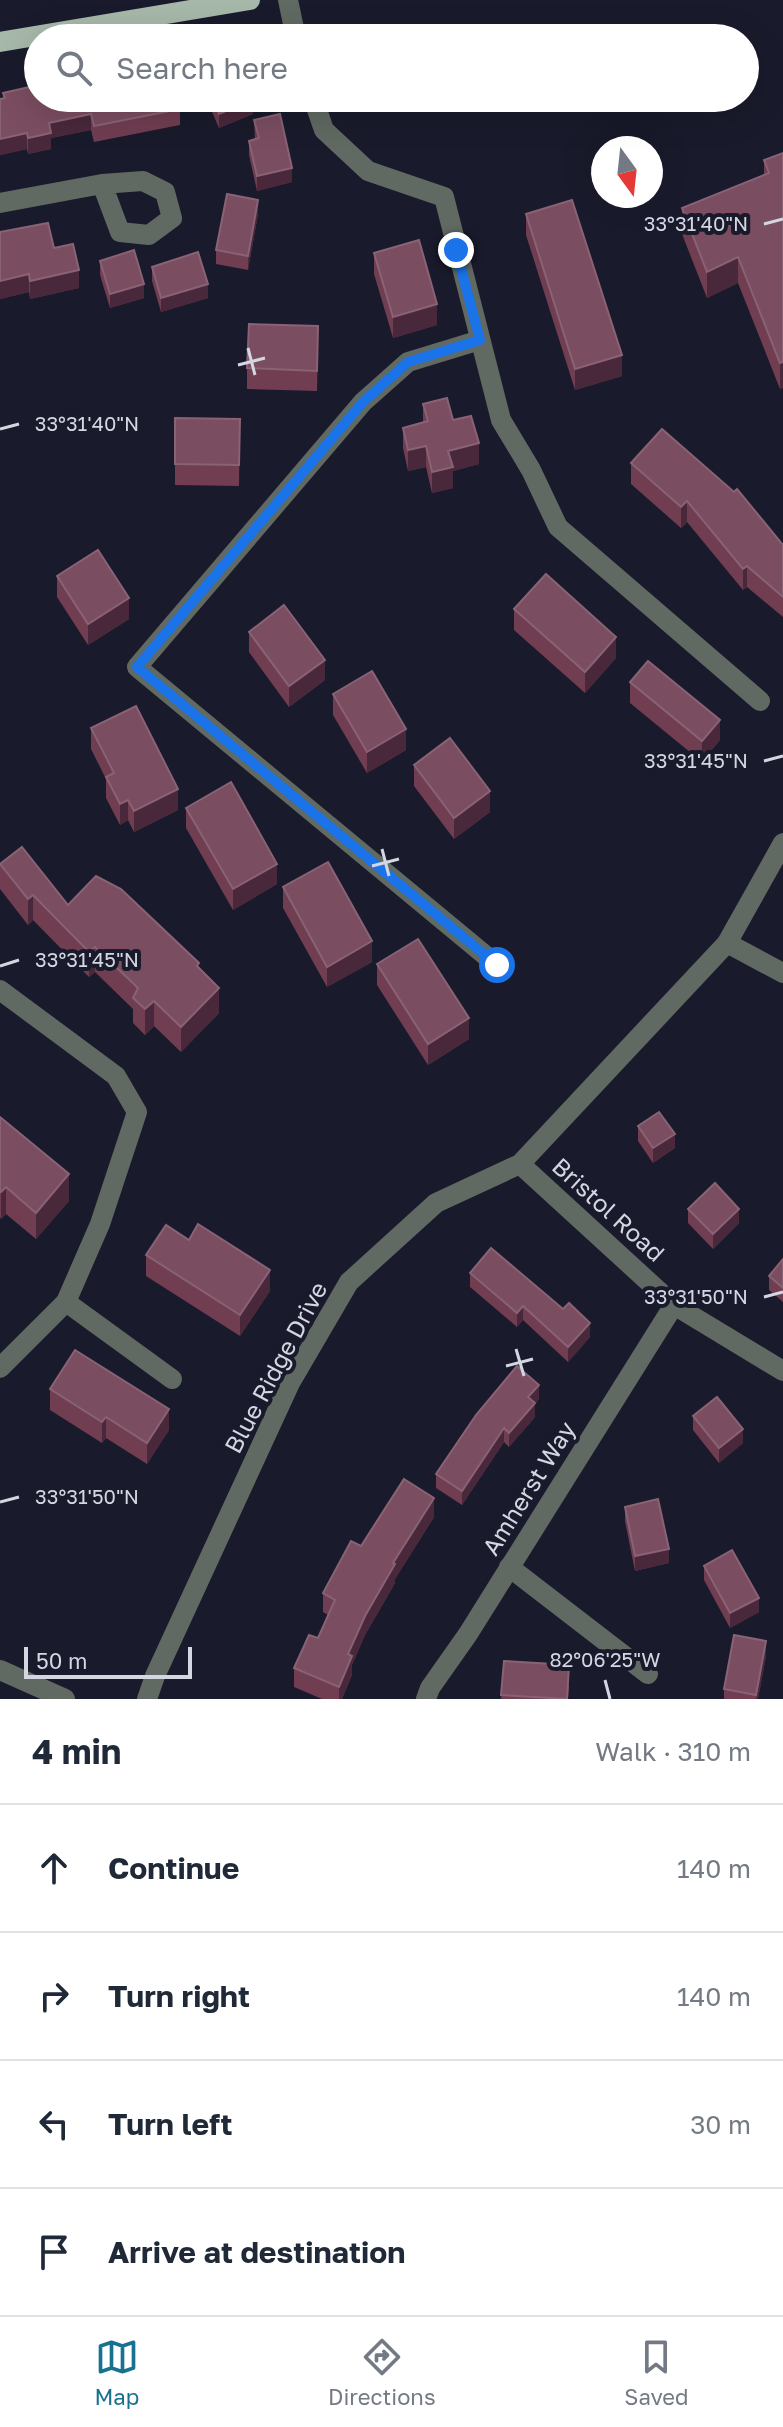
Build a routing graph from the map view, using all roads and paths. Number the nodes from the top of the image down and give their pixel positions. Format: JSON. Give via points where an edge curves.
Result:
{"nodes":[{"id":1,"x":250,"y":0,"type":"edge"},
{"id":2,"x":288,"y":0,"type":"edge"},
{"id":3,"x":107,"y":24,"type":"edge"},
{"id":4,"x":293,"y":24,"type":"edge"},
{"id":5,"x":24,"y":38,"type":"edge"},
{"id":6,"x":0,"y":42,"type":"edge"},
{"id":7,"x":318,"y":112,"type":"edge"},
{"id":8,"x":102,"y":184,"type":"dead end"},
{"id":9,"x":0,"y":203,"type":"edge"},
{"id":10,"x":480,"y":340,"type":"junction"},
{"id":11,"x":760,"y":701,"type":"dead end"},
{"id":12,"x":783,"y":843,"type":"edge"},
{"id":13,"x":727,"y":943,"type":"junction"},
{"id":14,"x":497,"y":965,"type":"dead end"},
{"id":15,"x":783,"y":973,"type":"edge"},
{"id":16,"x":0,"y":990,"type":"edge"},
{"id":17,"x":520,"y":1164,"type":"junction"},
{"id":18,"x":66,"y":1302,"type":"junction"},
{"id":19,"x":674,"y":1305,"type":"junction"},
{"id":20,"x":1,"y":1363,"type":"edge"},
{"id":21,"x":783,"y":1371,"type":"edge"},
{"id":22,"x":172,"y":1379,"type":"dead end"},
{"id":23,"x":509,"y":1567,"type":"junction"},
{"id":24,"x":0,"y":1670,"type":"edge"},
{"id":25,"x":648,"y":1674,"type":"dead end"},
{"id":26,"x":65,"y":1699,"type":"edge"},
{"id":27,"x":147,"y":1699,"type":"edge"},
{"id":28,"x":426,"y":1699,"type":"edge"}],
"edges":[{"from":1,"to":3,"type":"main road"},
{"from":2,"to":4,"type":"street"},
{"from":5,"to":6,"type":"main road"},
{"from":7,"to":10,"type":"street","via":[[324,130],[368,171],[444,197]]},
{"from":8,"to":9,"type":"street"},
{"from":10,"to":11,"type":"street","via":[[501,420],[558,527]]},
{"from":10,"to":14,"type":"street","via":[[408,362],[363,402],[137,667]]},
{"from":12,"to":13,"type":"street","name":"Blue Ridge Drive"},
{"from":13,"to":15,"type":"street"},
{"from":13,"to":17,"type":"street","name":"Blue Ridge Drive"},
{"from":16,"to":18,"type":"street","via":[[116,1076],[137,1112],[100,1224]]},
{"from":17,"to":19,"type":"street","name":"Bristol Road"},
{"from":17,"to":27,"type":"street","name":"Blue Ridge Drive","via":[[436,1203],[349,1282],[290,1383]]},
{"from":18,"to":20,"type":"street"},
{"from":18,"to":22,"type":"street"},
{"from":19,"to":21,"type":"street","name":"Bristol Road"},
{"from":19,"to":23,"type":"street","name":"Amherst Way"},
{"from":23,"to":25,"type":"street"},
{"from":23,"to":28,"type":"street","name":"Amherst Way"},
{"from":24,"to":26,"type":"street"}]}
